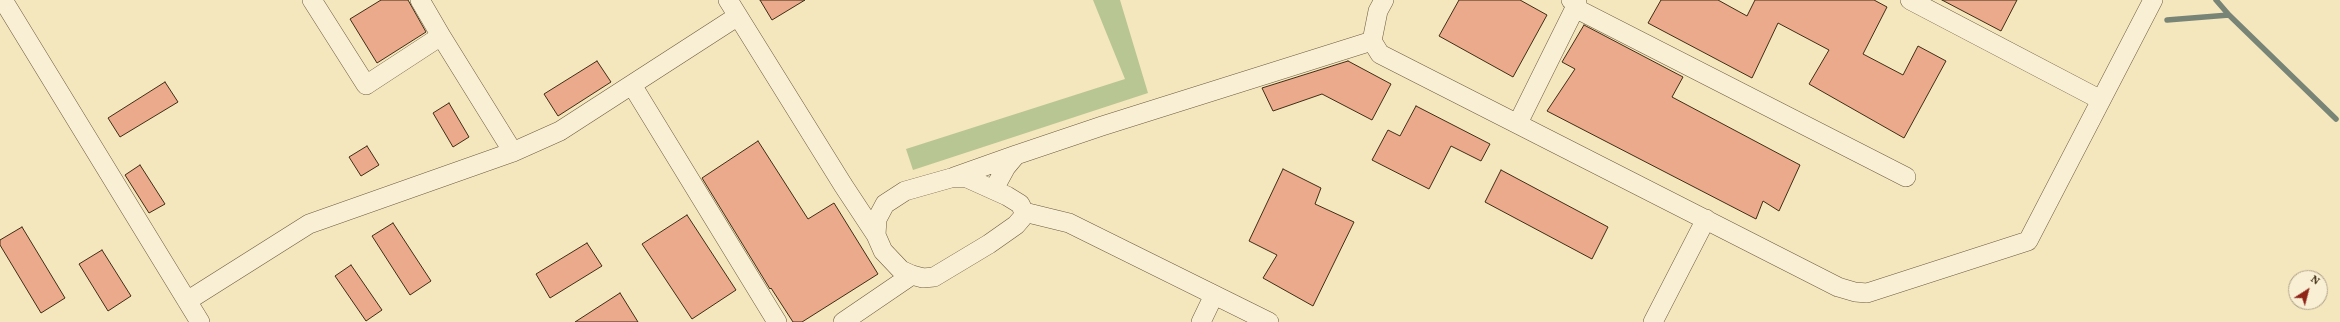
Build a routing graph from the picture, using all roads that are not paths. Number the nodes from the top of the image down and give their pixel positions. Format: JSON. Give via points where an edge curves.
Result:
{"nodes":[{"id":1,"x":3,"y":0,"type":"edge"},
{"id":2,"x":21,"y":0,"type":"edge"},
{"id":3,"x":312,"y":0,"type":"edge"},
{"id":4,"x":420,"y":0,"type":"edge"},
{"id":5,"x":1384,"y":0,"type":"edge"},
{"id":6,"x":1910,"y":0,"type":"edge"},
{"id":7,"x":2153,"y":0,"type":"edge"},
{"id":8,"x":1573,"y":4,"type":"edge"},
{"id":9,"x":733,"y":8,"type":"edge"},
{"id":10,"x":15,"y":20,"type":"junction"},
{"id":11,"x":441,"y":36,"type":"junction"},
{"id":12,"x":1372,"y":41,"type":"junction"},
{"id":13,"x":632,"y":84,"type":"junction"},
{"id":14,"x":2101,"y":100,"type":"junction"},
{"id":15,"x":1518,"y":123,"type":"junction"},
{"id":16,"x":513,"y":152,"type":"junction"},
{"id":17,"x":1016,"y":155,"type":"junction"},
{"id":18,"x":1906,"y":177,"type":"dead end"},
{"id":19,"x":951,"y":178,"type":"junction"},
{"id":20,"x":843,"y":185,"type":"junction"},
{"id":21,"x":994,"y":189,"type":"junction"},
{"id":22,"x":905,"y":191,"type":"junction"},
{"id":23,"x":1024,"y":212,"type":"junction"},
{"id":24,"x":1706,"y":219,"type":"junction"},
{"id":25,"x":876,"y":235,"type":"junction"},
{"id":26,"x":912,"y":275,"type":"junction"},
{"id":27,"x":1214,"y":295,"type":"junction"},
{"id":28,"x":187,"y":301,"type":"junction"},
{"id":29,"x":200,"y":322,"type":"edge"},
{"id":30,"x":777,"y":322,"type":"edge"},
{"id":31,"x":843,"y":322,"type":"edge"},
{"id":32,"x":1201,"y":322,"type":"edge"},
{"id":33,"x":1269,"y":322,"type":"edge"},
{"id":34,"x":1653,"y":322,"type":"edge"}],
"edges":[{"from":1,"to":10,"type":"street"},
{"from":2,"to":10,"type":"street"},
{"from":3,"to":11,"type":"street","via":[[366,85]]},
{"from":4,"to":11,"type":"street"},
{"from":5,"to":12,"type":"street","via":[[1378,11]]},
{"from":6,"to":14,"type":"street"},
{"from":7,"to":14,"type":"street"},
{"from":8,"to":15,"type":"street"},
{"from":8,"to":18,"type":"street"},
{"from":9,"to":13,"type":"street"},
{"from":9,"to":20,"type":"street"},
{"from":10,"to":28,"type":"street"},
{"from":11,"to":16,"type":"street"},
{"from":12,"to":15,"type":"street","via":[[1380,54]]},
{"from":12,"to":17,"type":"street"},
{"from":13,"to":16,"type":"street","via":[[560,131]]},
{"from":13,"to":30,"type":"street"},
{"from":14,"to":24,"type":"street","via":[[2028,241],[1867,293],[1838,288]]},
{"from":15,"to":24,"type":"street"},
{"from":16,"to":28,"type":"street","via":[[309,224]]},
{"from":17,"to":19,"type":"street"},
{"from":17,"to":21,"type":"street","via":[[1006,166]]},
{"from":19,"to":21,"type":"street","via":[[967,178]]},
{"from":19,"to":22,"type":"street"},
{"from":20,"to":22,"type":"street","via":[[859,204],[867,206]]},
{"from":20,"to":25,"type":"street"},
{"from":21,"to":23,"type":"street","via":[[1020,204]]},
{"from":22,"to":25,"type":"street","via":[[885,204],[877,219]]},
{"from":23,"to":26,"type":"street","via":[[1016,225],[934,277]]},
{"from":23,"to":27,"type":"street","via":[[1069,223]]},
{"from":24,"to":34,"type":"street"},
{"from":25,"to":26,"type":"street","via":[[883,251],[901,270]]},
{"from":26,"to":31,"type":"street"},
{"from":27,"to":32,"type":"street"},
{"from":27,"to":33,"type":"street"},
{"from":28,"to":29,"type":"street"}]}
